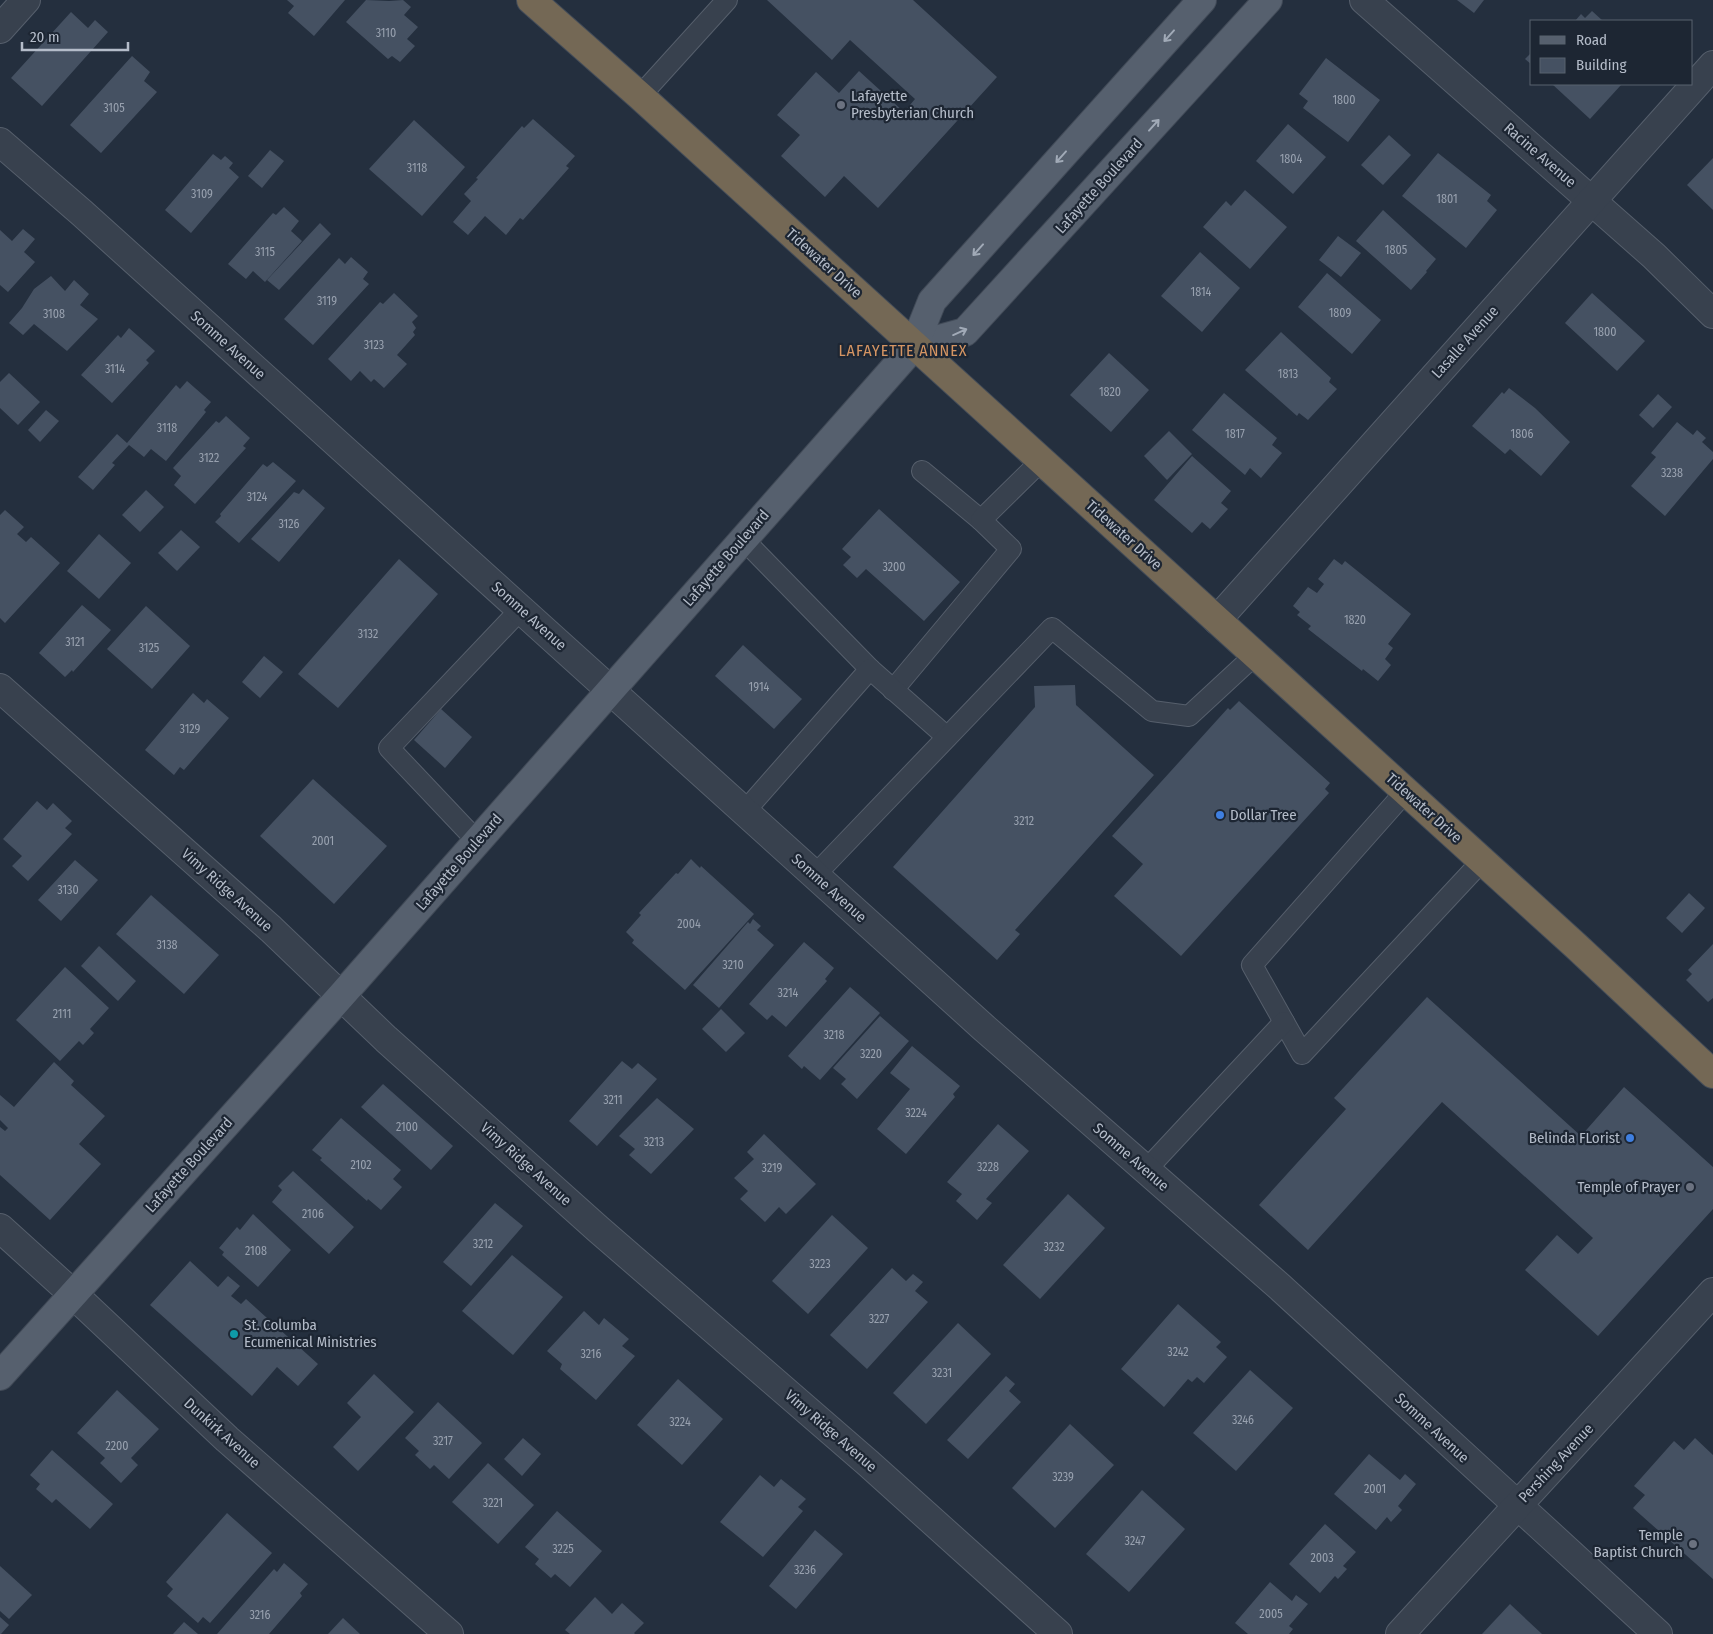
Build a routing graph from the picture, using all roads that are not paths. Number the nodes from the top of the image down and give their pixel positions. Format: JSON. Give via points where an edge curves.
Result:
{"nodes":[{"id":1,"x":26,"y":0,"type":"edge"},
{"id":2,"x":532,"y":0,"type":"edge"},
{"id":3,"x":726,"y":0,"type":"edge"},
{"id":4,"x":1202,"y":0,"type":"edge"},
{"id":5,"x":1268,"y":0,"type":"edge"},
{"id":6,"x":1364,"y":0,"type":"edge"},
{"id":7,"x":0,"y":29,"type":"edge"},
{"id":8,"x":1713,"y":65,"type":"edge"},
{"id":9,"x":640,"y":96,"type":"junction"},
{"id":10,"x":0,"y":142,"type":"edge"},
{"id":11,"x":1591,"y":201,"type":"junction"},
{"id":12,"x":1682,"y":283,"type":"junction"},
{"id":13,"x":1713,"y":287,"type":"edge"},
{"id":14,"x":1713,"y":314,"type":"edge"},
{"id":15,"x":914,"y":346,"type":"junction"},
{"id":16,"x":1041,"y":461,"type":"junction"},
{"id":17,"x":922,"y":471,"type":"dead end"},
{"id":18,"x":981,"y":520,"type":"junction"},
{"id":19,"x":743,"y":540,"type":"junction"},
{"id":20,"x":521,"y":609,"type":"junction"},
{"id":21,"x":1217,"y":620,"type":"junction"},
{"id":22,"x":1255,"y":654,"type":"junction"},
{"id":23,"x":870,"y":670,"type":"junction"},
{"id":24,"x":0,"y":688,"type":"edge"},
{"id":25,"x":611,"y":690,"type":"junction"},
{"id":26,"x":893,"y":690,"type":"junction"},
{"id":27,"x":947,"y":737,"type":"junction"},
{"id":28,"x":1406,"y":791,"type":"junction"},
{"id":29,"x":745,"y":811,"type":"junction"},
{"id":30,"x":478,"y":841,"type":"junction"},
{"id":31,"x":1482,"y":861,"type":"junction"},
{"id":32,"x":815,"y":875,"type":"junction"},
{"id":33,"x":341,"y":996,"type":"junction"},
{"id":34,"x":1284,"y":1022,"type":"junction"},
{"id":35,"x":1713,"y":1074,"type":"edge"},
{"id":36,"x":1146,"y":1170,"type":"junction"},
{"id":37,"x":0,"y":1228,"type":"edge"},
{"id":38,"x":1713,"y":1292,"type":"edge"},
{"id":39,"x":73,"y":1294,"type":"junction"},
{"id":40,"x":0,"y":1376,"type":"edge"},
{"id":41,"x":1517,"y":1506,"type":"junction"},
{"id":42,"x":448,"y":1634,"type":"edge"},
{"id":43,"x":1058,"y":1634,"type":"edge"},
{"id":44,"x":1400,"y":1634,"type":"edge"},
{"id":45,"x":1658,"y":1634,"type":"edge"}],
"edges":[{"from":1,"to":7,"type":"street"},
{"from":2,"to":9,"type":"highway","name":"Tidewater Drive"},
{"from":3,"to":9,"type":"lane"},
{"from":4,"to":15,"type":"main road","name":"Lafayette Boulevard","one_way":true,"via":[[932,301]]},
{"from":15,"to":5,"type":"main road","name":"Lafayette Boulevard","one_way":true,"via":[[965,332]]},
{"from":6,"to":11,"type":"street","name":"Racine Avenue"},
{"from":8,"to":11,"type":"street","name":"Lasalle Avenue"},
{"from":9,"to":15,"type":"highway","name":"Tidewater Drive"},
{"from":10,"to":20,"type":"street","name":"Somme Avenue"},
{"from":11,"to":12,"type":"street","name":"Racine Avenue"},
{"from":11,"to":21,"type":"street","name":"Lasalle Avenue"},
{"from":12,"to":13,"type":"street"},
{"from":12,"to":14,"type":"street","name":"Racine Avenue"},
{"from":15,"to":16,"type":"highway","name":"Tidewater Drive"},
{"from":15,"to":19,"type":"main road","name":"Lafayette Boulevard"},
{"from":16,"to":18,"type":"lane"},
{"from":16,"to":21,"type":"highway","name":"Tidewater Drive"},
{"from":17,"to":18,"type":"lane"},
{"from":18,"to":26,"type":"lane","via":[[1011,549]]},
{"from":19,"to":23,"type":"lane"},
{"from":19,"to":25,"type":"main road","name":"Lafayette Boulevard"},
{"from":20,"to":25,"type":"street","name":"Somme Avenue"},
{"from":20,"to":30,"type":"lane","via":[[389,748]]},
{"from":21,"to":22,"type":"highway","name":"Tidewater Drive"},
{"from":22,"to":27,"type":"lane","via":[[1189,716],[1152,711],[1052,628]]},
{"from":22,"to":28,"type":"highway","name":"Tidewater Drive"},
{"from":23,"to":26,"type":"lane"},
{"from":23,"to":29,"type":"lane"},
{"from":24,"to":33,"type":"street","name":"Vimy Ridge Avenue","via":[[271,929]]},
{"from":25,"to":29,"type":"street","name":"Somme Avenue"},
{"from":25,"to":30,"type":"main road","name":"Lafayette Boulevard"},
{"from":26,"to":27,"type":"lane"},
{"from":27,"to":32,"type":"lane"},
{"from":28,"to":31,"type":"highway","name":"Tidewater Drive"},
{"from":28,"to":34,"type":"lane","via":[[1252,964]]},
{"from":29,"to":32,"type":"street","name":"Somme Avenue"},
{"from":30,"to":33,"type":"main road","name":"Lafayette Boulevard"},
{"from":31,"to":34,"type":"lane","via":[[1302,1054]]},
{"from":31,"to":35,"type":"highway","name":"Tidewater Drive"},
{"from":32,"to":36,"type":"street","name":"Somme Avenue"},
{"from":33,"to":39,"type":"main road","name":"Lafayette Boulevard"},
{"from":33,"to":43,"type":"street","name":"Vimy Ridge Avenue","via":[[591,1222],[868,1463]]},
{"from":34,"to":36,"type":"lane"},
{"from":36,"to":41,"type":"street","name":"Somme Avenue","via":[[1280,1287]]},
{"from":37,"to":39,"type":"street","name":"Dunkirk Avenue"},
{"from":38,"to":41,"type":"street","name":"Pershing Avenue"},
{"from":39,"to":40,"type":"main road","name":"Lafayette Boulevard"},
{"from":39,"to":42,"type":"street","name":"Dunkirk Avenue","via":[[228,1439]]},
{"from":41,"to":44,"type":"street","name":"Pershing Avenue"},
{"from":41,"to":45,"type":"street","name":"Somme Avenue"}]}
